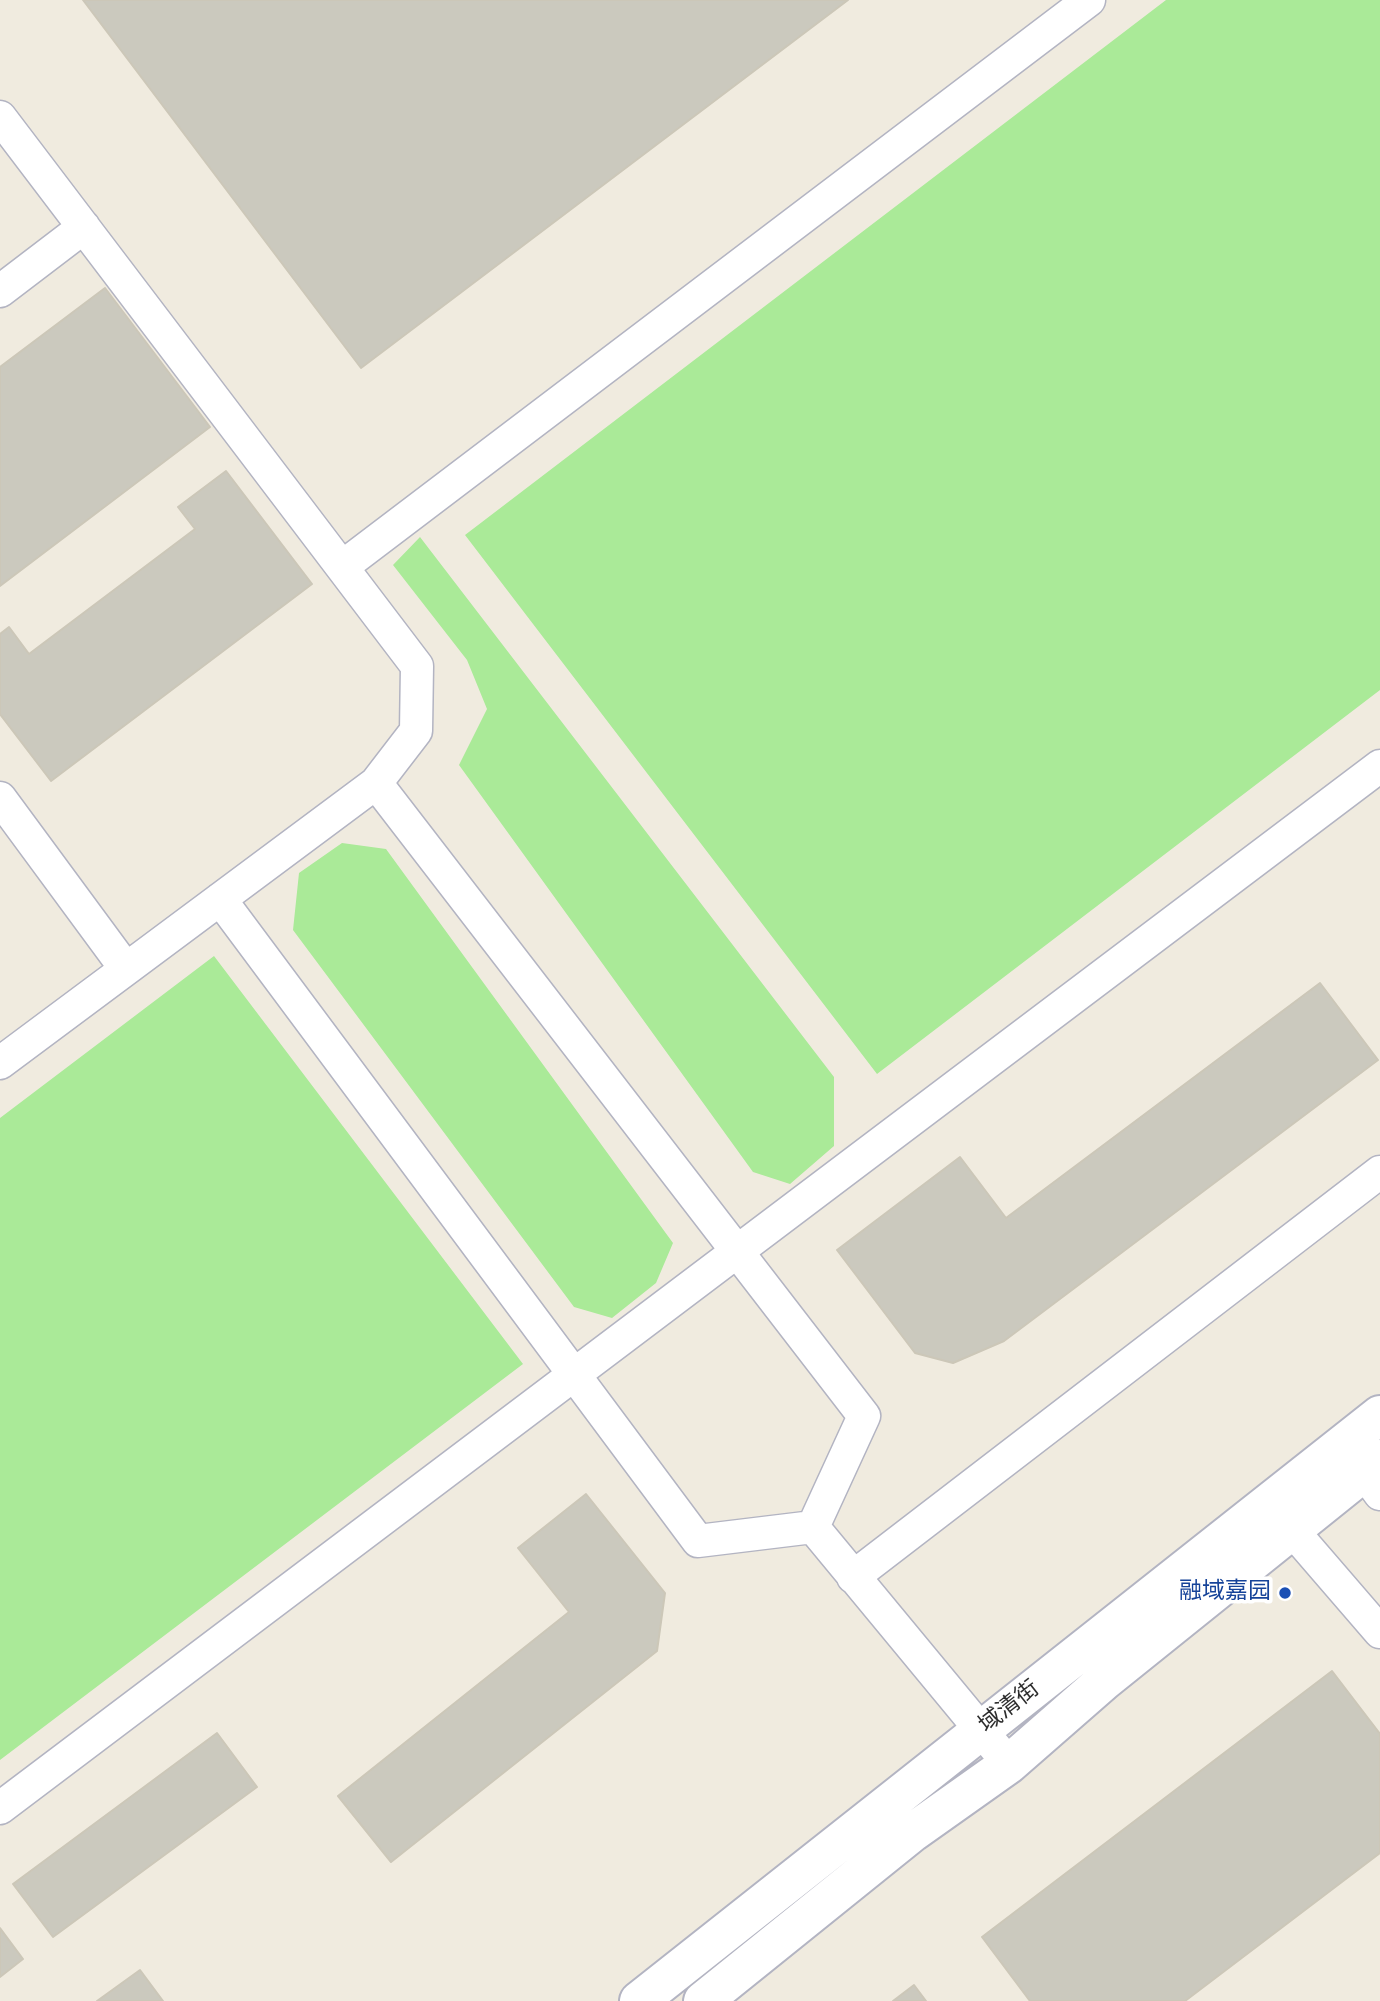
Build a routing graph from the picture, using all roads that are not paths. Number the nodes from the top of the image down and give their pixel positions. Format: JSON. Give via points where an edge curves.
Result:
{"nodes":[{"id":1,"x":1089,"y":0,"type":"edge"},
{"id":2,"x":0,"y":117,"type":"edge"},
{"id":3,"x":84,"y":227,"type":"junction"},
{"id":4,"x":0,"y":291,"type":"edge"},
{"id":5,"x":342,"y":567,"type":"junction"},
{"id":6,"x":1380,"y":766,"type":"edge"},
{"id":7,"x":376,"y":783,"type":"junction"},
{"id":8,"x":0,"y":798,"type":"edge"},
{"id":9,"x":220,"y":899,"type":"junction"},
{"id":10,"x":127,"y":969,"type":"junction"},
{"id":11,"x":0,"y":1063,"type":"edge"},
{"id":12,"x":1380,"y":1172,"type":"edge"},
{"id":13,"x":737,"y":1252,"type":"junction"},
{"id":14,"x":574,"y":1375,"type":"junction"},
{"id":15,"x":1380,"y":1415,"type":"edge"},
{"id":16,"x":1375,"y":1475,"type":"edge"},
{"id":17,"x":813,"y":1527,"type":"junction"},
{"id":18,"x":1292,"y":1530,"type":"junction"},
{"id":19,"x":853,"y":1577,"type":"junction"},
{"id":20,"x":1380,"y":1632,"type":"edge"},
{"id":21,"x":981,"y":1730,"type":"junction"},
{"id":22,"x":1009,"y":1764,"type":"junction"},
{"id":23,"x":0,"y":1808,"type":"edge"},
{"id":24,"x":639,"y":2001,"type":"edge"},
{"id":25,"x":703,"y":2001,"type":"edge"}],
"edges":[{"from":1,"to":5,"type":"street"},
{"from":2,"to":3,"type":"street"},
{"from":3,"to":4,"type":"street"},
{"from":3,"to":5,"type":"street"},
{"from":5,"to":7,"type":"street","via":[[417,666],[416,731]]},
{"from":6,"to":13,"type":"street"},
{"from":7,"to":9,"type":"street"},
{"from":7,"to":13,"type":"street"},
{"from":8,"to":10,"type":"street"},
{"from":9,"to":10,"type":"street"},
{"from":9,"to":14,"type":"street"},
{"from":10,"to":11,"type":"street"},
{"from":12,"to":19,"type":"street"},
{"from":13,"to":14,"type":"street"},
{"from":13,"to":17,"type":"street","via":[[864,1416]]},
{"from":14,"to":17,"type":"street","via":[[698,1541]]},
{"from":14,"to":23,"type":"street"},
{"from":15,"to":21,"type":"street","name":"域清街"},
{"from":16,"to":18,"type":"street","name":"域清街"},
{"from":17,"to":19,"type":"street"},
{"from":18,"to":20,"type":"street"},
{"from":18,"to":22,"type":"street","name":"域清街"},
{"from":19,"to":21,"type":"street"},
{"from":21,"to":22,"type":"street"},
{"from":21,"to":24,"type":"street","name":"域清街"},
{"from":22,"to":25,"type":"street","name":"域清街","via":[[913,1832]]}]}
